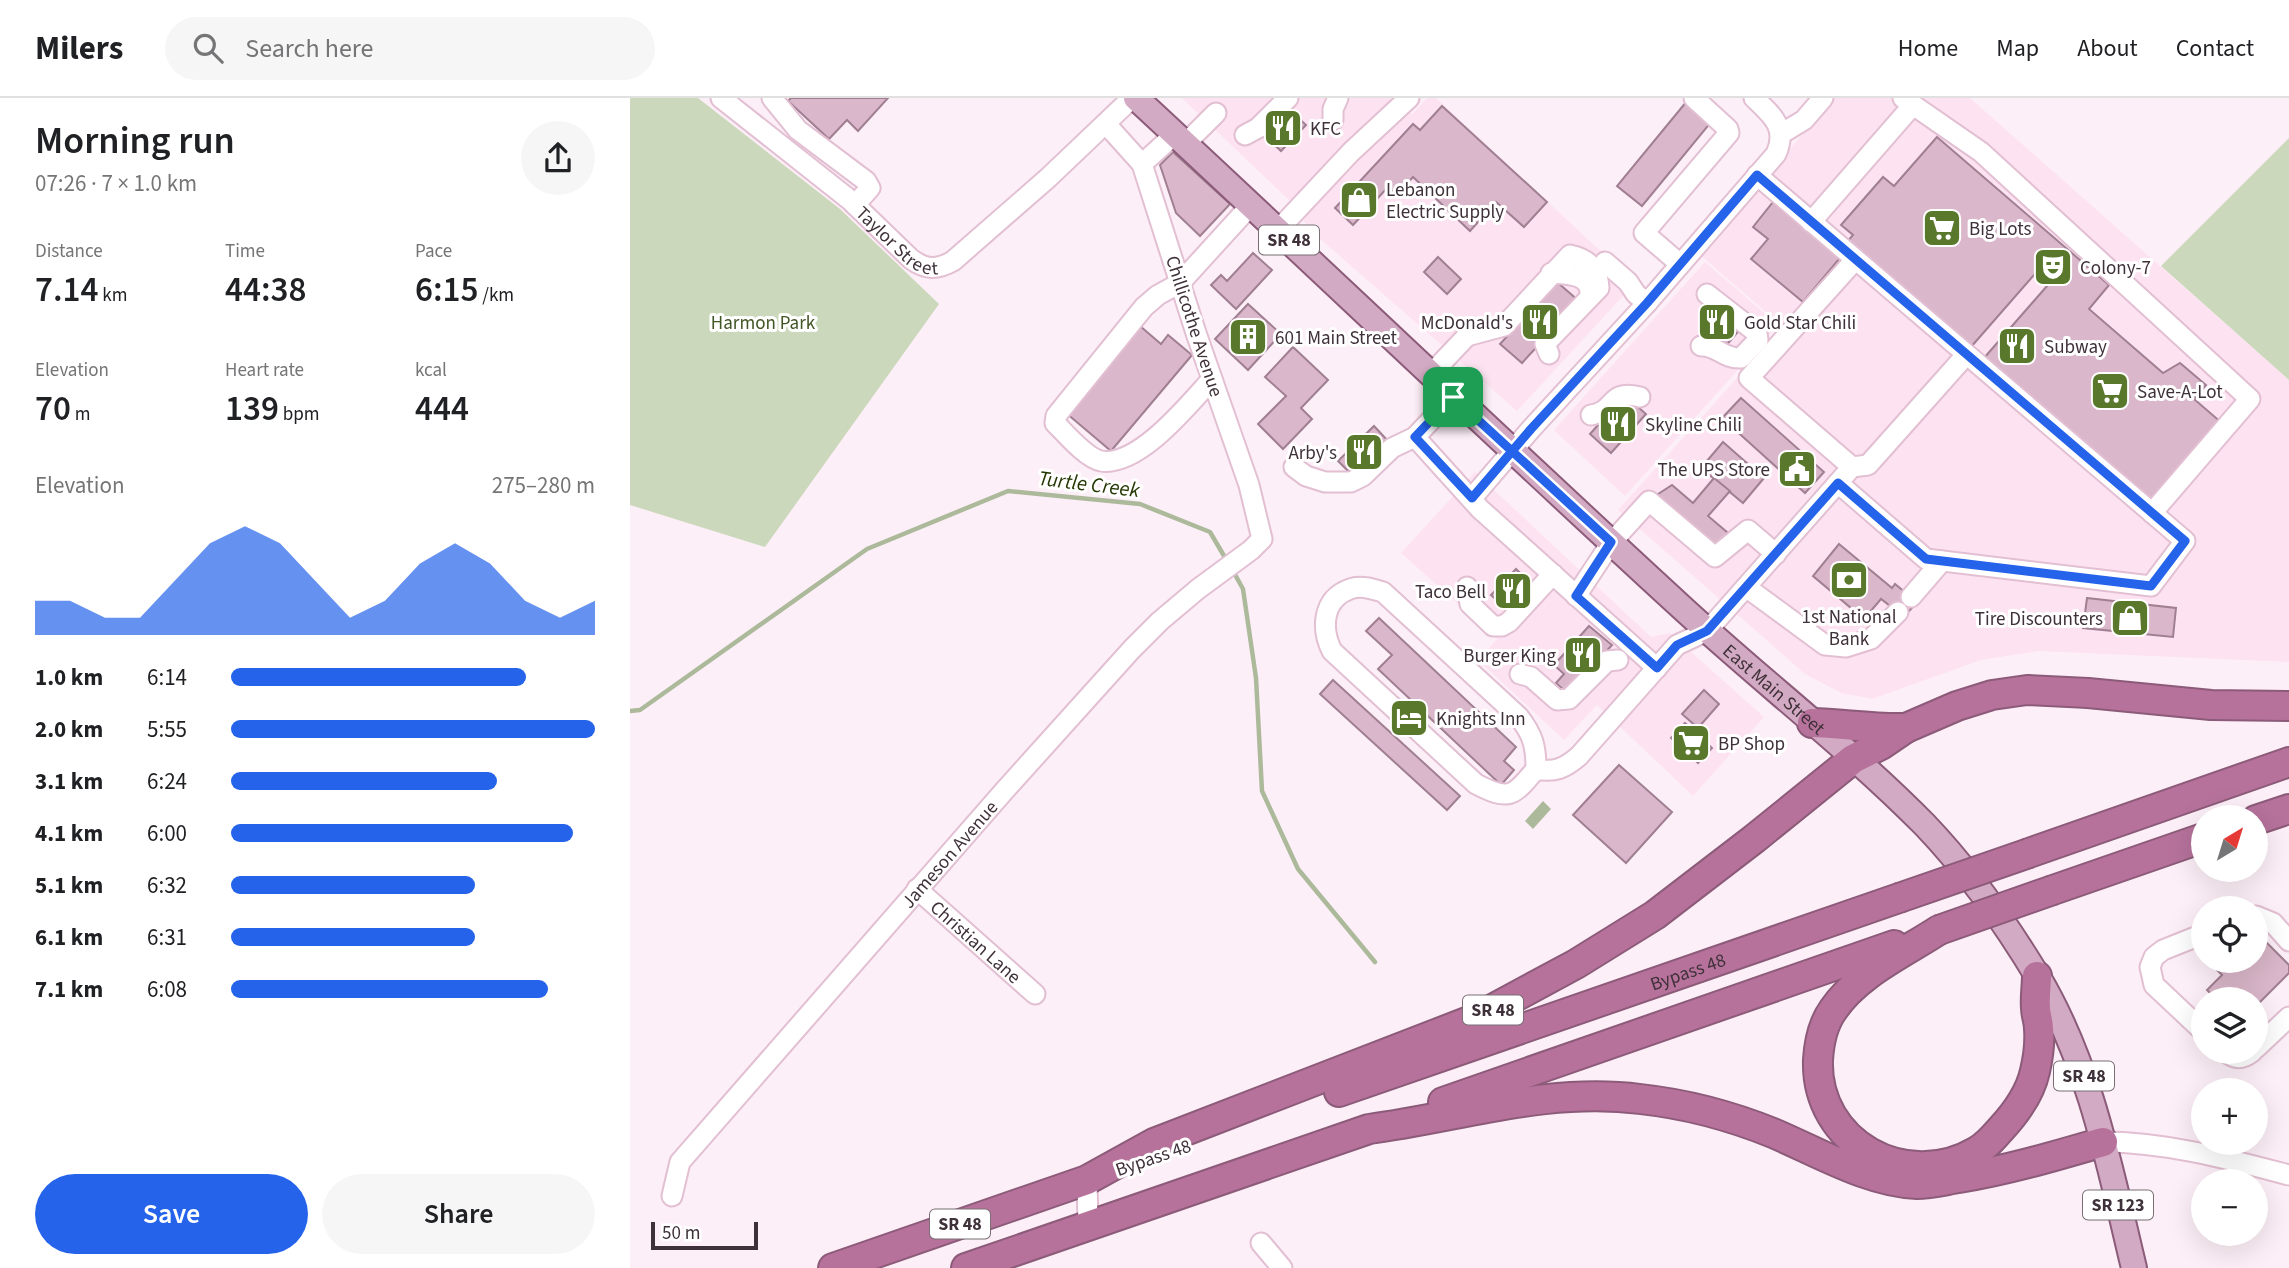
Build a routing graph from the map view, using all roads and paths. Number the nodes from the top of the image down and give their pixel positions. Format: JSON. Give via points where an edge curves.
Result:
{"nodes":[{"id":1,"x":721,"y":98,"type":"edge"},
{"id":2,"x":772,"y":98,"type":"edge"},
{"id":3,"x":1134,"y":98,"type":"edge"},
{"id":4,"x":1287,"y":98,"type":"edge"},
{"id":5,"x":1338,"y":98,"type":"edge"},
{"id":6,"x":1409,"y":98,"type":"edge"},
{"id":7,"x":1694,"y":98,"type":"edge"},
{"id":8,"x":1754,"y":98,"type":"edge"},
{"id":9,"x":1823,"y":98,"type":"edge"},
{"id":10,"x":1908,"y":102,"type":"edge"},
{"id":11,"x":1216,"y":113,"type":"dead end"},
{"id":12,"x":1333,"y":120,"type":"dead end"},
{"id":13,"x":1106,"y":124,"type":"junction"},
{"id":14,"x":1781,"y":134,"type":"junction"},
{"id":15,"x":1245,"y":135,"type":"dead end"},
{"id":16,"x":1180,"y":139,"type":"junction"},
{"id":17,"x":1142,"y":164,"type":"junction"},
{"id":18,"x":1757,"y":175,"type":"junction"},
{"id":19,"x":855,"y":205,"type":"junction"},
{"id":20,"x":1251,"y":205,"type":"junction"},
{"id":21,"x":1811,"y":222,"type":"junction"},
{"id":22,"x":1278,"y":230,"type":"junction"},
{"id":23,"x":1855,"y":260,"type":"junction"},
{"id":24,"x":1605,"y":262,"type":"dead end"},
{"id":25,"x":1680,"y":264,"type":"junction"},
{"id":26,"x":1180,"y":283,"type":"junction"},
{"id":27,"x":1707,"y":293,"type":"dead end"},
{"id":28,"x":1598,"y":296,"type":"junction"},
{"id":29,"x":1642,"y":299,"type":"junction"},
{"id":30,"x":1701,"y":346,"type":"dead end"},
{"id":31,"x":1549,"y":354,"type":"dead end"},
{"id":32,"x":1966,"y":355,"type":"junction"},
{"id":33,"x":1430,"y":375,"type":"junction"},
{"id":34,"x":1212,"y":379,"type":"junction"},
{"id":35,"x":1453,"y":397,"type":"junction"},
{"id":36,"x":1640,"y":397,"type":"dead end"},
{"id":37,"x":1591,"y":415,"type":"dead end"},
{"id":38,"x":1415,"y":437,"type":"junction"},
{"id":39,"x":1513,"y":452,"type":"junction"},
{"id":40,"x":1294,"y":467,"type":"dead end"},
{"id":41,"x":1852,"y":467,"type":"junction"},
{"id":42,"x":1838,"y":483,"type":"junction"},
{"id":43,"x":1472,"y":498,"type":"junction"},
{"id":44,"x":2152,"y":513,"type":"junction"},
{"id":45,"x":1262,"y":539,"type":"joint"},
{"id":46,"x":1611,"y":542,"type":"junction"},
{"id":47,"x":1776,"y":554,"type":"junction"},
{"id":48,"x":1942,"y":561,"type":"junction"},
{"id":49,"x":1553,"y":574,"type":"junction"},
{"id":50,"x":1467,"y":587,"type":"dead end"},
{"id":51,"x":1746,"y":587,"type":"junction"},
{"id":52,"x":1576,"y":596,"type":"junction"},
{"id":53,"x":1911,"y":597,"type":"dead end"},
{"id":54,"x":1898,"y":612,"type":"dead end"},
{"id":55,"x":1707,"y":631,"type":"junction"},
{"id":56,"x":1618,"y":660,"type":"dead end"},
{"id":57,"x":1657,"y":668,"type":"junction"},
{"id":58,"x":1520,"y":674,"type":"dead end"},
{"id":59,"x":2289,"y":706,"type":"edge"},
{"id":60,"x":1812,"y":723,"type":"junction"},
{"id":61,"x":1906,"y":728,"type":"junction"},
{"id":62,"x":1853,"y":759,"type":"junction"},
{"id":63,"x":2289,"y":762,"type":"edge"},
{"id":64,"x":1536,"y":769,"type":"junction"},
{"id":65,"x":2289,"y":808,"type":"edge"},
{"id":66,"x":2268,"y":816,"type":"edge"},
{"id":67,"x":2191,"y":842,"type":"edge"},
{"id":68,"x":917,"y":889,"type":"junction"},
{"id":69,"x":2268,"y":921,"type":"edge"},
{"id":70,"x":1939,"y":930,"type":"junction"},
{"id":71,"x":2191,"y":939,"type":"edge"},
{"id":72,"x":2289,"y":941,"type":"edge"},
{"id":73,"x":2037,"y":975,"type":"junction"},
{"id":74,"x":1035,"y":994,"type":"dead end"},
{"id":75,"x":2289,"y":1017,"type":"edge"},
{"id":76,"x":2191,"y":1020,"type":"edge"},
{"id":77,"x":2268,"y":1037,"type":"edge"},
{"id":78,"x":1368,"y":1129,"type":"junction"},
{"id":79,"x":2103,"y":1142,"type":"junction"},
{"id":80,"x":1951,"y":1162,"type":"junction"},
{"id":81,"x":2289,"y":1175,"type":"edge"},
{"id":82,"x":1087,"y":1180,"type":"junction"},
{"id":83,"x":672,"y":1196,"type":"dead end"},
{"id":84,"x":1088,"y":1226,"type":"junction"},
{"id":85,"x":1261,"y":1243,"type":"dead end"},
{"id":86,"x":833,"y":1268,"type":"edge"},
{"id":87,"x":966,"y":1268,"type":"edge"},
{"id":88,"x":1282,"y":1268,"type":"edge"},
{"id":89,"x":2134,"y":1268,"type":"edge"}],
"edges":[{"from":1,"to":19,"type":"street","name":"Taylor Street"},
{"from":2,"to":19,"type":"street","via":[[798,130],[866,181],[870,188]]},
{"from":3,"to":13,"type":"street","name":"Taylor Street"},
{"from":3,"to":16,"type":"main road","name":"East Main Street","number":"SR 48"},
{"from":4,"to":15,"type":"street"},
{"from":5,"to":12,"type":"street"},
{"from":6,"to":22,"type":"street"},
{"from":7,"to":25,"type":"street","via":[[1728,129],[1728,136],[1644,233]]},
{"from":8,"to":14,"type":"street","via":[[1773,115]]},
{"from":9,"to":14,"type":"street","via":[[1804,120]]},
{"from":10,"to":21,"type":"street"},
{"from":10,"to":44,"type":"street","via":[[1981,152],[2250,399]]},
{"from":11,"to":16,"type":"street"},
{"from":13,"to":17,"type":"street","name":"Chillicothe Avenue"},
{"from":13,"to":19,"type":"street","name":"Taylor Street","via":[[943,266],[920,266]]},
{"from":14,"to":18,"type":"street","via":[[1776,154]]},
{"from":16,"to":17,"type":"street"},
{"from":16,"to":20,"type":"main road","name":"East Main Street","number":"SR 48"},
{"from":17,"to":26,"type":"street","name":"Chillicothe Avenue"},
{"from":18,"to":21,"type":"street"},
{"from":18,"to":25,"type":"street"},
{"from":20,"to":22,"type":"main road","name":"East Main Street","number":"SR 48"},
{"from":20,"to":26,"type":"street"},
{"from":21,"to":23,"type":"street"},
{"from":22,"to":33,"type":"main road","name":"East Main Street","number":"SR 48"},
{"from":23,"to":32,"type":"street"},
{"from":23,"to":41,"type":"street","via":[[1749,378]]},
{"from":24,"to":29,"type":"street"},
{"from":25,"to":29,"type":"street"},
{"from":26,"to":34,"type":"street","name":"Chillicothe Avenue"},
{"from":26,"to":34,"type":"street","via":[[1144,306],[1055,423],[1090,457],[1120,459],[1153,442]]},
{"from":27,"to":30,"type":"street","via":[[1757,333],[1758,340],[1741,358],[1731,359],[1710,345]]},
{"from":28,"to":29,"type":"street"},
{"from":28,"to":31,"type":"street","via":[[1545,344]]},
{"from":28,"to":33,"type":"street","via":[[1598,277],[1592,266],[1570,255],[1504,326],[1467,335]]},
{"from":29,"to":39,"type":"street"},
{"from":32,"to":41,"type":"street","via":[[1868,466]]},
{"from":32,"to":44,"type":"street"},
{"from":33,"to":35,"type":"main road","name":"East Main Street","number":"SR 48"},
{"from":34,"to":45,"type":"street","name":"Chillicothe Avenue","via":[[1249,485]]},
{"from":35,"to":38,"type":"street"},
{"from":35,"to":39,"type":"main road","name":"East Main Street","number":"SR 48"},
{"from":36,"to":37,"type":"street","via":[[1619,395],[1602,413]]},
{"from":38,"to":40,"type":"street","via":[[1392,448],[1351,482],[1325,482]]},
{"from":38,"to":43,"type":"street"},
{"from":39,"to":43,"type":"street"},
{"from":39,"to":46,"type":"main road","name":"East Main Street","number":"SR 48"},
{"from":41,"to":42,"type":"street"},
{"from":42,"to":47,"type":"street"},
{"from":42,"to":48,"type":"street","via":[[1926,559]]},
{"from":43,"to":49,"type":"street"},
{"from":44,"to":48,"type":"street","via":[[2185,541],[2151,586]]},
{"from":45,"to":68,"type":"street","name":"Jameson Avenue","via":[[1132,649]]},
{"from":46,"to":47,"type":"street","via":[[1649,501],[1715,557],[1748,530]]},
{"from":46,"to":52,"type":"street"},
{"from":46,"to":55,"type":"main road","name":"East Main Street","number":"SR 48"},
{"from":47,"to":51,"type":"street"},
{"from":48,"to":53,"type":"street"},
{"from":49,"to":50,"type":"street","via":[[1502,626],[1493,626],[1470,604]]},
{"from":49,"to":52,"type":"street"},
{"from":51,"to":54,"type":"street","via":[[1825,645],[1846,647],[1871,639]]},
{"from":51,"to":55,"type":"street"},
{"from":52,"to":57,"type":"street"},
{"from":55,"to":57,"type":"street","via":[[1677,645]]},
{"from":55,"to":60,"type":"main road","name":"East Main Street","number":"SR 48"},
{"from":56,"to":58,"type":"street","via":[[1607,661],[1562,701]]},
{"from":57,"to":64,"type":"street","via":[[1565,768]]},
{"from":59,"to":61,"type":"highway","via":[[2211,705],[2027,690],[1992,695]]},
{"from":60,"to":61,"type":"highway"},
{"from":60,"to":62,"type":"main road","name":"East Main Street","number":"SR 48"},
{"from":61,"to":62,"type":"highway"},
{"from":62,"to":73,"type":"main road","name":"East Main Street","number":"SR 48","via":[[1956,860]]},
{"from":62,"to":82,"type":"highway","number":"SR 48","via":[[1654,915],[1513,999],[1441,1034],[1154,1143]]},
{"from":63,"to":82,"type":"highway","name":"Bypass 48","bridge":true},
{"from":64,"to":64,"type":"street","via":[[1531,733],[1519,717],[1384,593],[1350,589],[1335,599],[1324,622],[1332,651],[1476,784],[1505,796]]},
{"from":65,"to":66,"type":"highway"},
{"from":67,"to":70,"type":"highway","bridge":true},
{"from":68,"to":74,"type":"street","name":"Christian Lane"},
{"from":68,"to":83,"type":"street","name":"Jameson Avenue","via":[[680,1162]]},
{"from":69,"to":72,"type":"street"},
{"from":70,"to":78,"type":"highway"},
{"from":70,"to":80,"type":"highway","via":[[1859,981],[1833,1009],[1819,1051],[1818,1076],[1823,1100],[1838,1125],[1861,1148],[1905,1165]]},
{"from":71,"to":76,"type":"street","via":[[2163,950],[2150,967],[2154,985]]},
{"from":73,"to":79,"type":"main road","name":"East Main Street","number":"SR 48","via":[[2087,1083]]},
{"from":73,"to":80,"type":"highway","via":[[2038,1051],[2027,1092],[1989,1142]]},
{"from":75,"to":77,"type":"street"},
{"from":78,"to":79,"type":"highway","number":"SR 48","via":[[1515,1101],[1596,1096],[1639,1099],[1749,1124],[1863,1172],[1918,1184],[1987,1174]]},
{"from":78,"to":84,"type":"highway","number":"SR 48"},
{"from":79,"to":80,"type":"highway","via":[[2073,1134]]},
{"from":79,"to":81,"type":"street","via":[[2143,1143]]},
{"from":79,"to":89,"type":"main road","name":"East Main Street","number":"SR 123"},
{"from":82,"to":84,"type":"street"},
{"from":82,"to":86,"type":"highway","number":"SR 48"},
{"from":84,"to":87,"type":"highway","number":"SR 48"},
{"from":85,"to":88,"type":"street"}]}
